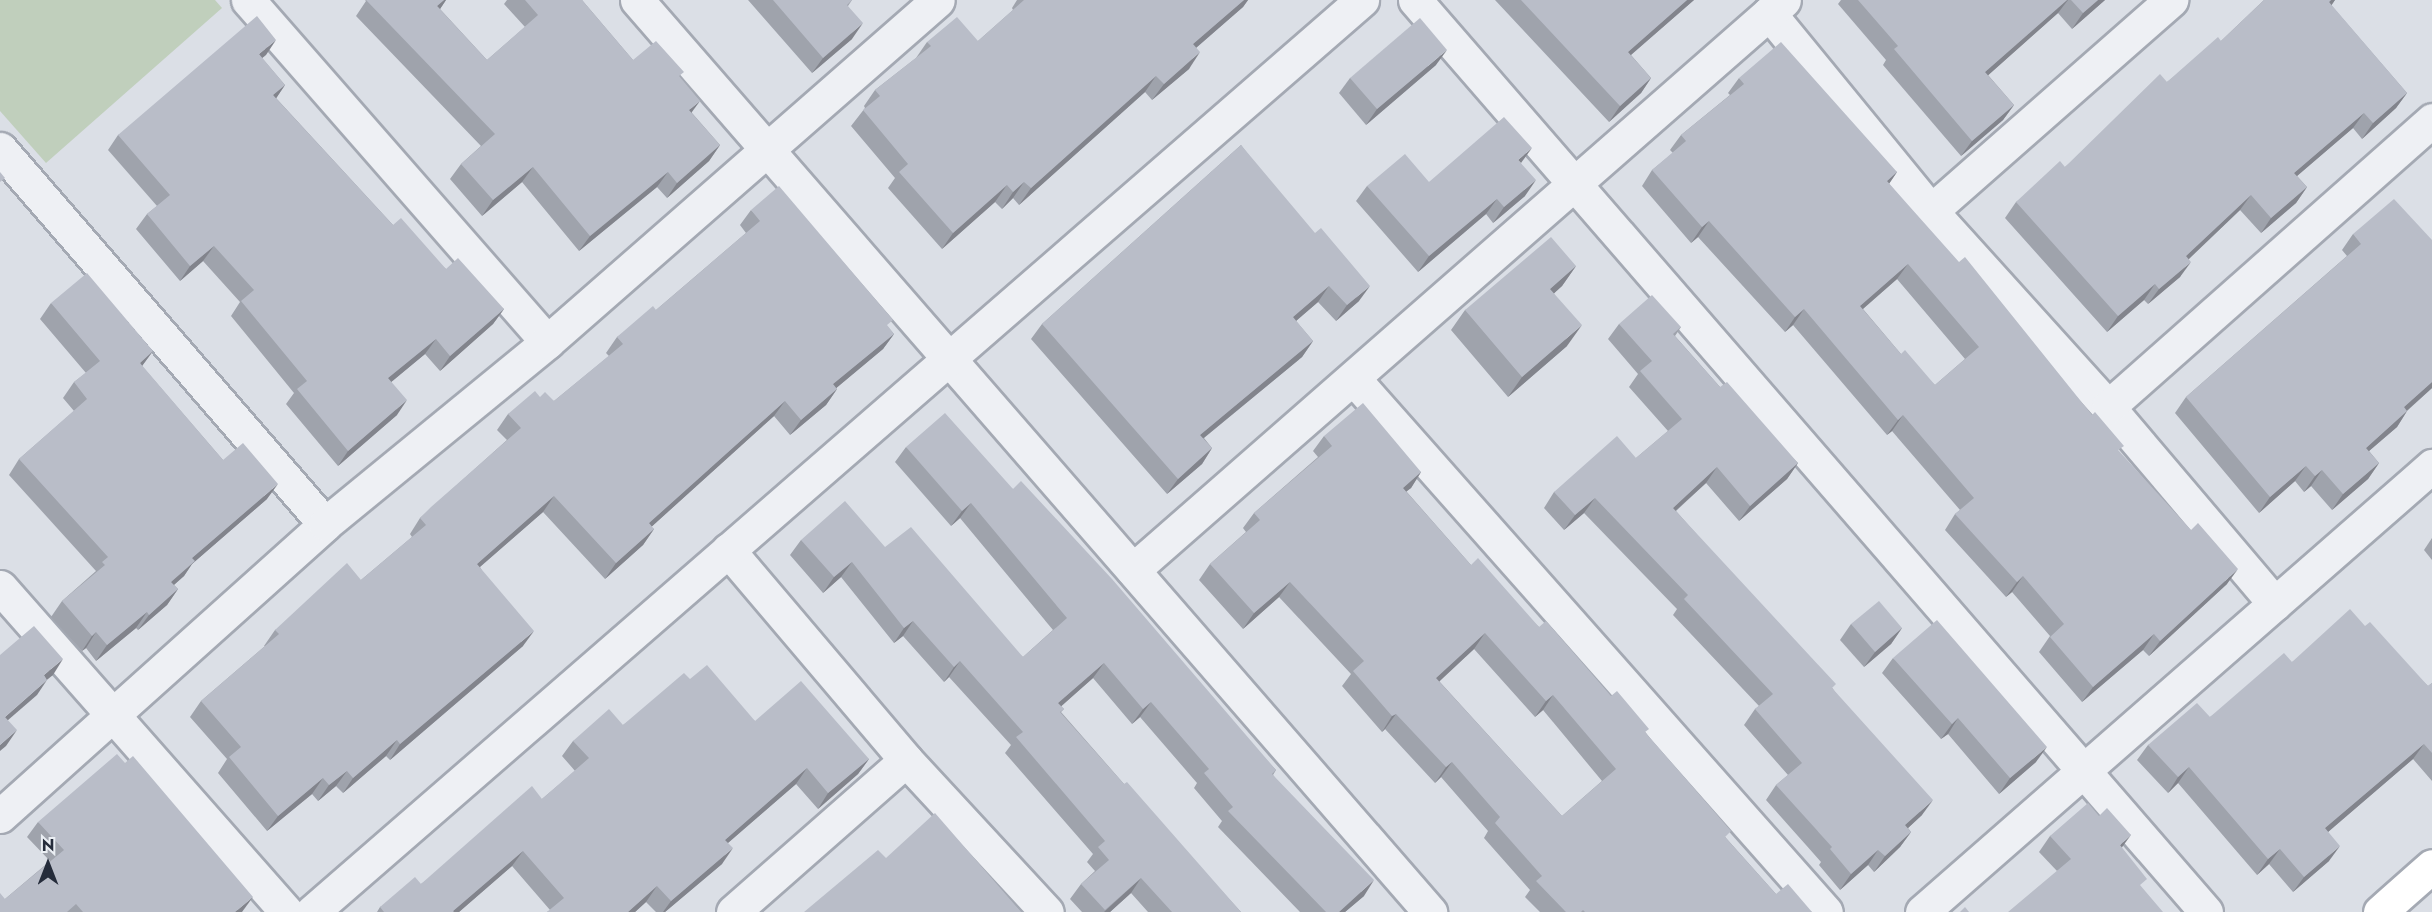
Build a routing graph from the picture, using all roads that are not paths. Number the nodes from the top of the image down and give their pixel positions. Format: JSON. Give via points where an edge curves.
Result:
{"nodes":[{"id":1,"x":248,"y":0,"type":"edge"},
{"id":2,"x":637,"y":0,"type":"edge"},
{"id":3,"x":938,"y":0,"type":"edge"},
{"id":4,"x":1362,"y":0,"type":"edge"},
{"id":5,"x":1415,"y":0,"type":"edge"},
{"id":6,"x":2170,"y":0,"type":"edge"},
{"id":7,"x":1777,"y":7,"type":"edge"},
{"id":8,"x":2432,"y":120,"type":"edge"},
{"id":9,"x":0,"y":148,"type":"edge"},
{"id":10,"x":766,"y":150,"type":"junction"},
{"id":11,"x":1574,"y":183,"type":"junction"},
{"id":12,"x":1931,"y":211,"type":"junction"},
{"id":13,"x":547,"y":342,"type":"junction"},
{"id":14,"x":949,"y":358,"type":"junction"},
{"id":15,"x":1353,"y":378,"type":"junction"},
{"id":16,"x":2108,"y":407,"type":"junction"},
{"id":17,"x":2432,"y":466,"type":"edge"},
{"id":18,"x":325,"y":524,"type":"junction"},
{"id":19,"x":728,"y":550,"type":"junction"},
{"id":20,"x":1133,"y":570,"type":"junction"},
{"id":21,"x":0,"y":586,"type":"edge"},
{"id":22,"x":2275,"y":604,"type":"junction"},
{"id":23,"x":113,"y":716,"type":"junction"},
{"id":24,"x":906,"y":760,"type":"junction"},
{"id":25,"x":2083,"y":770,"type":"junction"},
{"id":26,"x":0,"y":816,"type":"edge"},
{"id":27,"x":2432,"y":866,"type":"edge"},
{"id":28,"x":287,"y":912,"type":"edge"},
{"id":29,"x":312,"y":912,"type":"edge"},
{"id":30,"x":733,"y":912,"type":"edge"},
{"id":31,"x":1047,"y":912,"type":"edge"},
{"id":32,"x":1430,"y":912,"type":"edge"},
{"id":33,"x":1826,"y":912,"type":"edge"},
{"id":34,"x":1922,"y":912,"type":"edge"},
{"id":35,"x":2206,"y":912,"type":"edge"},
{"id":36,"x":2380,"y":912,"type":"edge"}],
"edges":[{"from":1,"to":13,"type":"street"},
{"from":2,"to":10,"type":"street"},
{"from":3,"to":10,"type":"street"},
{"from":4,"to":14,"type":"street"},
{"from":5,"to":11,"type":"street"},
{"from":6,"to":12,"type":"street"},
{"from":7,"to":11,"type":"street"},
{"from":7,"to":12,"type":"street"},
{"from":8,"to":16,"type":"street"},
{"from":9,"to":18,"type":"street"},
{"from":10,"to":13,"type":"street"},
{"from":10,"to":14,"type":"street"},
{"from":11,"to":15,"type":"street"},
{"from":11,"to":25,"type":"street"},
{"from":12,"to":16,"type":"street"},
{"from":13,"to":18,"type":"street"},
{"from":14,"to":19,"type":"street"},
{"from":14,"to":20,"type":"street"},
{"from":15,"to":20,"type":"street"},
{"from":15,"to":33,"type":"street"},
{"from":16,"to":22,"type":"street"},
{"from":17,"to":22,"type":"street"},
{"from":18,"to":23,"type":"street"},
{"from":19,"to":24,"type":"street"},
{"from":19,"to":29,"type":"street"},
{"from":20,"to":32,"type":"street"},
{"from":21,"to":23,"type":"street"},
{"from":22,"to":25,"type":"street"},
{"from":23,"to":26,"type":"street"},
{"from":23,"to":28,"type":"street"},
{"from":24,"to":30,"type":"street"},
{"from":24,"to":31,"type":"street"},
{"from":25,"to":34,"type":"street"},
{"from":25,"to":35,"type":"street"},
{"from":27,"to":36,"type":"street"}]}
